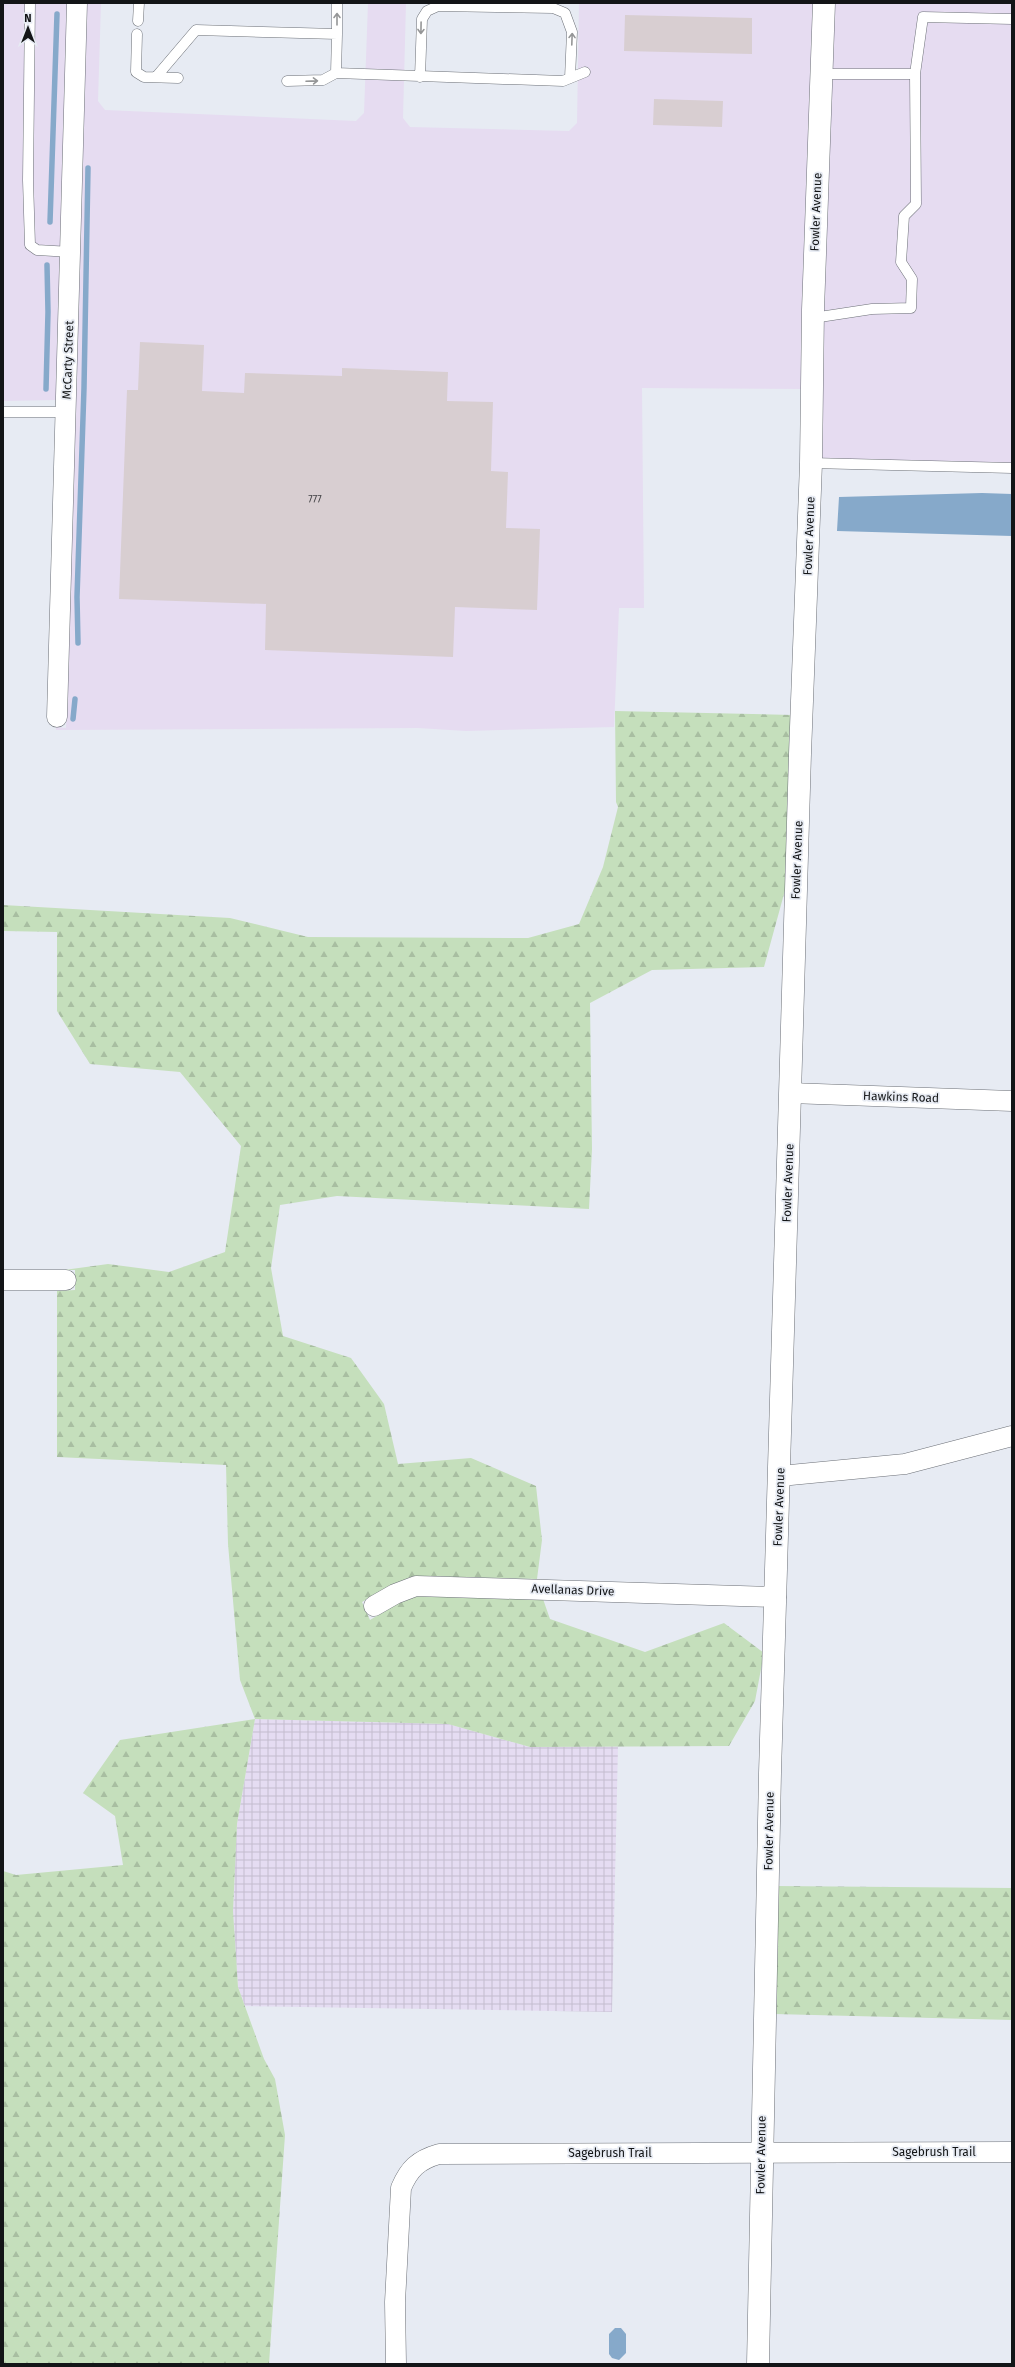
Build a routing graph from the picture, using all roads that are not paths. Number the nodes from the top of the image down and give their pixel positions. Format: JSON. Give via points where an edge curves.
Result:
{"nodes":[{"id":1,"x":30,"y":3,"type":"edge"},
{"id":2,"x":77,"y":3,"type":"edge"},
{"id":3,"x":139,"y":3,"type":"edge"},
{"id":4,"x":337,"y":3,"type":"edge"},
{"id":5,"x":824,"y":3,"type":"edge"},
{"id":6,"x":1012,"y":19,"type":"edge"},
{"id":7,"x":138,"y":21,"type":"dead end"},
{"id":8,"x":137,"y":34,"type":"dead end"},
{"id":9,"x":337,"y":34,"type":"junction"},
{"id":10,"x":585,"y":72,"type":"dead end"},
{"id":11,"x":336,"y":73,"type":"junction"},
{"id":12,"x":821,"y":74,"type":"junction"},
{"id":13,"x":915,"y":74,"type":"junction"},
{"id":14,"x":156,"y":77,"type":"junction"},
{"id":15,"x":420,"y":77,"type":"junction"},
{"id":16,"x":178,"y":78,"type":"dead end"},
{"id":17,"x":570,"y":78,"type":"junction"},
{"id":18,"x":287,"y":81,"type":"dead end"},
{"id":19,"x":71,"y":252,"type":"junction"},
{"id":20,"x":812,"y":318,"type":"junction"},
{"id":21,"x":3,"y":412,"type":"edge"},
{"id":22,"x":66,"y":412,"type":"junction"},
{"id":23,"x":811,"y":463,"type":"junction"},
{"id":24,"x":1012,"y":468,"type":"edge"},
{"id":25,"x":57,"y":717,"type":"dead end"},
{"id":26,"x":790,"y":1093,"type":"junction"},
{"id":27,"x":1012,"y":1101,"type":"edge"},
{"id":28,"x":3,"y":1280,"type":"edge"},
{"id":29,"x":66,"y":1280,"type":"dead end"},
{"id":30,"x":1012,"y":1436,"type":"edge"},
{"id":31,"x":780,"y":1476,"type":"junction"},
{"id":32,"x":776,"y":1597,"type":"junction"},
{"id":33,"x":374,"y":1606,"type":"dead end"},
{"id":34,"x":1012,"y":2152,"type":"edge"},
{"id":35,"x":761,"y":2153,"type":"junction"},
{"id":36,"x":396,"y":2364,"type":"edge"},
{"id":37,"x":758,"y":2364,"type":"edge"}],
"edges":[{"from":1,"to":19,"type":"lane","via":[[30,245],[37,250]]},
{"from":2,"to":19,"type":"street","name":"McCarty Street"},
{"from":3,"to":7,"type":"lane"},
{"from":9,"to":4,"type":"lane","one_way":true},
{"from":5,"to":12,"type":"street","name":"Fowler Avenue"},
{"from":6,"to":13,"type":"lane","via":[[923,17]]},
{"from":8,"to":14,"type":"lane","via":[[136,72],[144,77]]},
{"from":9,"to":11,"type":"lane"},
{"from":9,"to":14,"type":"lane","via":[[196,30]]},
{"from":10,"to":17,"type":"lane"},
{"from":11,"to":15,"type":"lane"},
{"from":18,"to":11,"type":"lane","one_way":true,"via":[[323,80]]},
{"from":12,"to":13,"type":"lane"},
{"from":12,"to":20,"type":"street","name":"Fowler Avenue"},
{"from":13,"to":20,"type":"lane","via":[[916,204],[904,216],[901,262],[912,279],[911,308],[872,309]]},
{"from":14,"to":16,"type":"lane"},
{"from":15,"to":17,"type":"lane","via":[[563,81]]},
{"from":17,"to":15,"type":"lane","one_way":true,"via":[[572,32],[565,13],[553,8],[438,6],[427,11],[422,19]]},
{"from":19,"to":22,"type":"street","name":"McCarty Street"},
{"from":20,"to":23,"type":"street","name":"Fowler Avenue"},
{"from":21,"to":22,"type":"lane"},
{"from":22,"to":25,"type":"street","name":"McCarty Street"},
{"from":23,"to":24,"type":"lane"},
{"from":23,"to":26,"type":"street","name":"Fowler Avenue"},
{"from":26,"to":27,"type":"street","name":"Hawkins Road"},
{"from":26,"to":31,"type":"street","name":"Fowler Avenue"},
{"from":28,"to":29,"type":"street"},
{"from":30,"to":31,"type":"street","via":[[905,1464]]},
{"from":31,"to":32,"type":"street","name":"Fowler Avenue"},
{"from":32,"to":33,"type":"street","name":"Avellanas Drive","via":[[416,1586]]},
{"from":32,"to":35,"type":"street","name":"Fowler Avenue"},
{"from":34,"to":35,"type":"street","name":"Sagebrush Trail"},
{"from":35,"to":36,"type":"street","name":"Sagebrush Trail","via":[[438,2154],[426,2158],[406,2175],[401,2188],[395,2302]]},
{"from":35,"to":37,"type":"street","name":"Fowler Avenue"}]}
